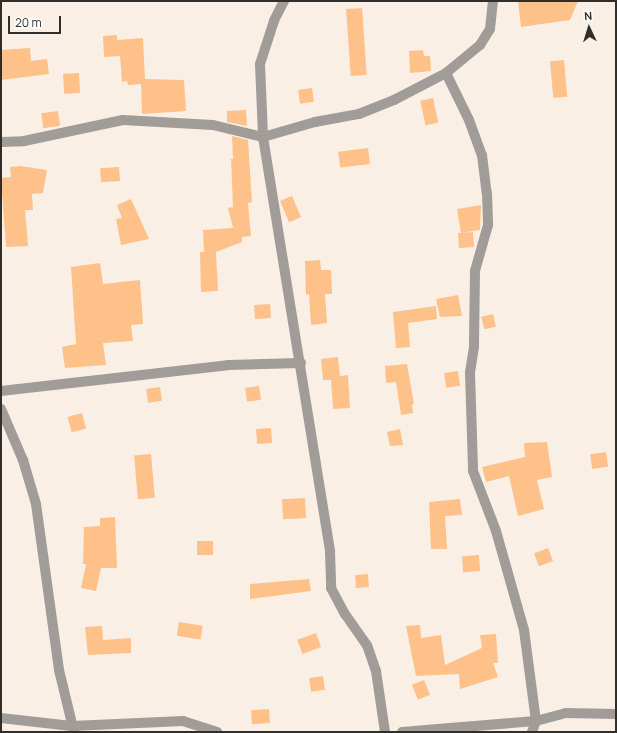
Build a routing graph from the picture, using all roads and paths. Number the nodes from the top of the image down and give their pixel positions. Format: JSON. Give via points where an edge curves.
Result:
{"nodes":[{"id":1,"x":284,"y":1,"type":"edge"},
{"id":2,"x":493,"y":1,"type":"edge"},
{"id":3,"x":446,"y":74,"type":"junction"},
{"id":4,"x":263,"y":137,"type":"junction"},
{"id":5,"x":1,"y":142,"type":"edge"},
{"id":6,"x":301,"y":363,"type":"junction"},
{"id":7,"x":1,"y":391,"type":"edge"},
{"id":8,"x":1,"y":409,"type":"edge"},
{"id":9,"x":616,"y":714,"type":"edge"},
{"id":10,"x":1,"y":718,"type":"edge"},
{"id":11,"x":536,"y":720,"type":"junction"},
{"id":12,"x":500,"y":724,"type":"junction"},
{"id":13,"x":73,"y":729,"type":"edge"},
{"id":14,"x":217,"y":732,"type":"edge"},
{"id":15,"x":385,"y":732,"type":"edge"},
{"id":16,"x":402,"y":732,"type":"edge"},
{"id":17,"x":506,"y":732,"type":"edge"},
{"id":18,"x":532,"y":732,"type":"edge"}],
"edges":[{"from":1,"to":4,"type":"street","via":[[274,21],[260,64]]},
{"from":2,"to":3,"type":"street","via":[[490,29],[480,45]]},
{"from":3,"to":4,"type":"street","via":[[360,114],[315,122]]},
{"from":3,"to":11,"type":"street","via":[[469,120],[482,155],[487,193],[488,225],[475,271],[474,347],[470,373],[473,471],[496,531],[524,630]]},
{"from":4,"to":5,"type":"street","via":[[213,125],[123,120],[24,141]]},
{"from":4,"to":6,"type":"street"},
{"from":6,"to":7,"type":"street","via":[[228,365]]},
{"from":6,"to":15,"type":"street","via":[[330,552],[331,588],[372,658]]},
{"from":8,"to":13,"type":"street","via":[[23,460],[36,504],[59,670]]},
{"from":9,"to":11,"type":"street","via":[[566,713]]},
{"from":10,"to":13,"type":"street"},
{"from":11,"to":12,"type":"street"},
{"from":11,"to":18,"type":"street"},
{"from":12,"to":16,"type":"street"},
{"from":12,"to":17,"type":"street"},
{"from":13,"to":14,"type":"street","via":[[184,721]]}]}
